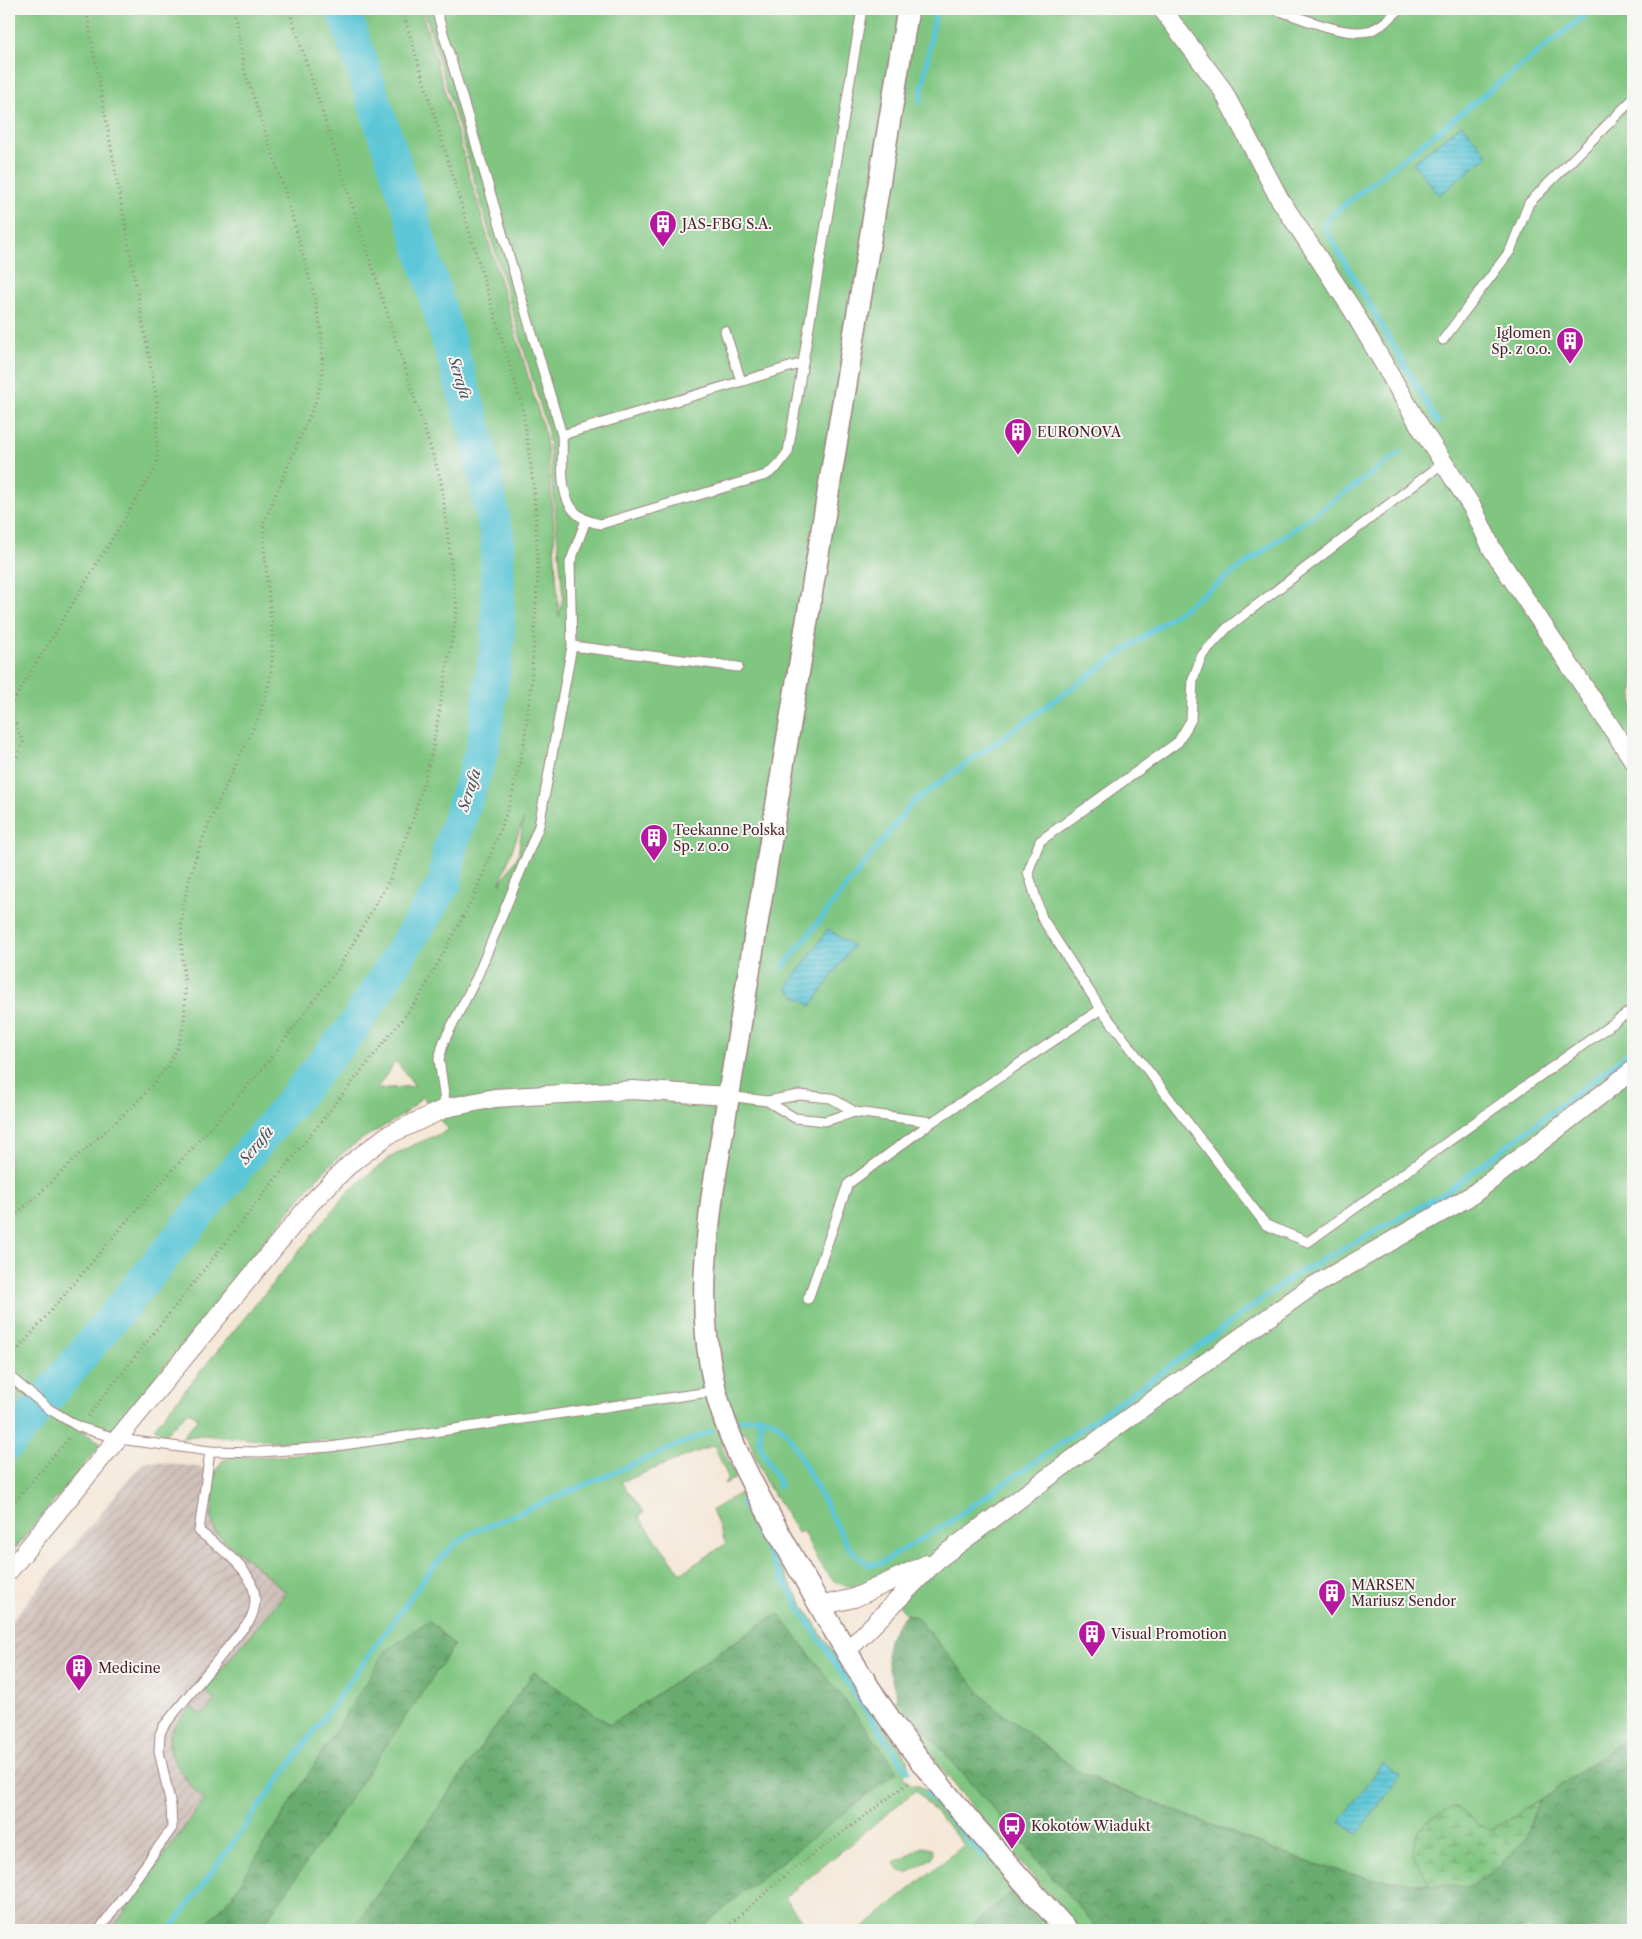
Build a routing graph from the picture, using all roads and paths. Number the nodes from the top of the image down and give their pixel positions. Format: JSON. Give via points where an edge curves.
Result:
{"nodes":[{"id":1,"x":86,"y":9,"type":"edge"},
{"id":2,"x":234,"y":9,"type":"edge"},
{"id":3,"x":289,"y":9,"type":"edge"},
{"id":4,"x":402,"y":9,"type":"edge"},
{"id":5,"x":436,"y":9,"type":"edge"},
{"id":6,"x":862,"y":9,"type":"edge"},
{"id":7,"x":908,"y":9,"type":"edge"},
{"id":8,"x":1162,"y":9,"type":"edge"},
{"id":9,"x":1272,"y":9,"type":"edge"},
{"id":10,"x":1400,"y":9,"type":"edge"},
{"id":11,"x":1633,"y":99,"type":"edge"},
{"id":12,"x":725,"y":331,"type":"dead end"},
{"id":13,"x":1443,"y":340,"type":"dead end"},
{"id":14,"x":803,"y":363,"type":"junction"},
{"id":15,"x":741,"y":381,"type":"junction"},
{"id":16,"x":562,"y":435,"type":"junction"},
{"id":17,"x":1443,"y":463,"type":"junction"},
{"id":18,"x":586,"y":520,"type":"junction"},
{"id":19,"x":572,"y":646,"type":"junction"},
{"id":20,"x":738,"y":667,"type":"dead end"},
{"id":21,"x":1633,"y":760,"type":"edge"},
{"id":22,"x":9,"y":775,"type":"edge"},
{"id":23,"x":1101,"y":1009,"type":"junction"},
{"id":24,"x":1633,"y":1009,"type":"edge"},
{"id":25,"x":1633,"y":1070,"type":"edge"},
{"id":26,"x":728,"y":1096,"type":"junction"},
{"id":27,"x":767,"y":1101,"type":"junction"},
{"id":28,"x":446,"y":1108,"type":"junction"},
{"id":29,"x":855,"y":1112,"type":"junction"},
{"id":30,"x":932,"y":1122,"type":"junction"},
{"id":31,"x":9,"y":1219,"type":"edge"},
{"id":32,"x":808,"y":1299,"type":"dead end"},
{"id":33,"x":9,"y":1360,"type":"edge"},
{"id":34,"x":9,"y":1376,"type":"edge"},
{"id":35,"x":716,"y":1391,"type":"junction"},
{"id":36,"x":78,"y":1427,"type":"junction"},
{"id":37,"x":119,"y":1439,"type":"junction"},
{"id":38,"x":210,"y":1451,"type":"junction"},
{"id":39,"x":9,"y":1508,"type":"edge"},
{"id":40,"x":937,"y":1560,"type":"junction"},
{"id":41,"x":9,"y":1571,"type":"edge"},
{"id":42,"x":820,"y":1606,"type":"junction"},
{"id":43,"x":848,"y":1651,"type":"junction"},
{"id":44,"x":928,"y":1769,"type":"junction"},
{"id":45,"x":736,"y":1919,"type":"junction"},
{"id":46,"x":99,"y":1930,"type":"edge"},
{"id":47,"x":723,"y":1930,"type":"edge"},
{"id":48,"x":733,"y":1930,"type":"edge"},
{"id":49,"x":1067,"y":1930,"type":"edge"}],
"edges":[{"from":1,"to":22,"type":"path","via":[[157,401],[157,465],[9,708],[22,742]]},
{"from":2,"to":31,"type":"path","via":[[243,66],[284,188],[321,330],[322,378],[316,401],[264,522],[270,606],[271,664],[267,694],[194,861],[183,912],[183,1028],[175,1051],[138,1100]]},
{"from":3,"to":33,"type":"path","via":[[441,480],[457,611],[432,752],[414,816],[390,879],[340,966],[261,1071],[126,1222]]},
{"from":4,"to":36,"type":"path","via":[[522,405],[534,488],[538,572],[531,687],[524,742],[511,800],[473,898],[419,998]]},
{"from":5,"to":16,"type":"lane"},
{"from":6,"to":14,"type":"lane"},
{"from":7,"to":26,"type":"street"},
{"from":8,"to":17,"type":"street","via":[[1222,90],[1279,198],[1352,309]]},
{"from":9,"to":10,"type":"lane","via":[[1353,33],[1370,31]]},
{"from":11,"to":13,"type":"lane","via":[[1529,203],[1510,251]]},
{"from":12,"to":15,"type":"lane"},
{"from":14,"to":15,"type":"lane"},
{"from":14,"to":18,"type":"lane","via":[[788,452],[776,468],[766,475],[601,524]]},
{"from":15,"to":16,"type":"lane"},
{"from":16,"to":18,"type":"lane","via":[[566,500],[572,510]]},
{"from":17,"to":21,"type":"street","via":[[1474,510],[1502,566]]},
{"from":17,"to":23,"type":"lane","via":[[1228,627],[1202,655],[1193,679],[1191,720],[1178,742],[1040,841],[1028,872],[1042,918]]},
{"from":18,"to":19,"type":"lane","via":[[570,563]]},
{"from":19,"to":20,"type":"lane"},
{"from":19,"to":28,"type":"lane","via":[[539,826],[477,977],[444,1041],[439,1059]]},
{"from":23,"to":24,"type":"lane","via":[[1266,1226],[1308,1242]]},
{"from":23,"to":30,"type":"lane"},
{"from":25,"to":40,"type":"street","via":[[1472,1195],[1308,1289]]},
{"from":26,"to":27,"type":"lane"},
{"from":26,"to":28,"type":"street","via":[[632,1090],[495,1098]]},
{"from":26,"to":35,"type":"street","via":[[713,1190],[704,1278],[705,1328]]},
{"from":27,"to":29,"type":"lane","via":[[799,1096],[830,1098]]},
{"from":27,"to":29,"type":"lane","via":[[794,1118],[825,1121]]},
{"from":28,"to":37,"type":"street","via":[[388,1135],[349,1165],[317,1196]]},
{"from":29,"to":30,"type":"lane"},
{"from":30,"to":32,"type":"lane","via":[[848,1184]]},
{"from":34,"to":36,"type":"lane","via":[[49,1409]]},
{"from":35,"to":38,"type":"lane","via":[[330,1447],[261,1452]]},
{"from":35,"to":42,"type":"street","via":[[732,1440],[750,1479]]},
{"from":36,"to":37,"type":"lane"},
{"from":36,"to":39,"type":"path"},
{"from":37,"to":38,"type":"lane"},
{"from":37,"to":41,"type":"street"},
{"from":38,"to":46,"type":"lane","via":[[199,1531],[248,1574],[255,1592],[256,1609],[163,1727],[159,1751],[171,1806],[172,1828]]},
{"from":40,"to":42,"type":"street","via":[[854,1598]]},
{"from":40,"to":43,"type":"street"},
{"from":42,"to":43,"type":"street"},
{"from":43,"to":44,"type":"street","via":[[880,1704]]},
{"from":44,"to":45,"type":"path","via":[[786,1875]]},
{"from":44,"to":49,"type":"street"},
{"from":45,"to":47,"type":"path"},
{"from":45,"to":48,"type":"path"}]}
